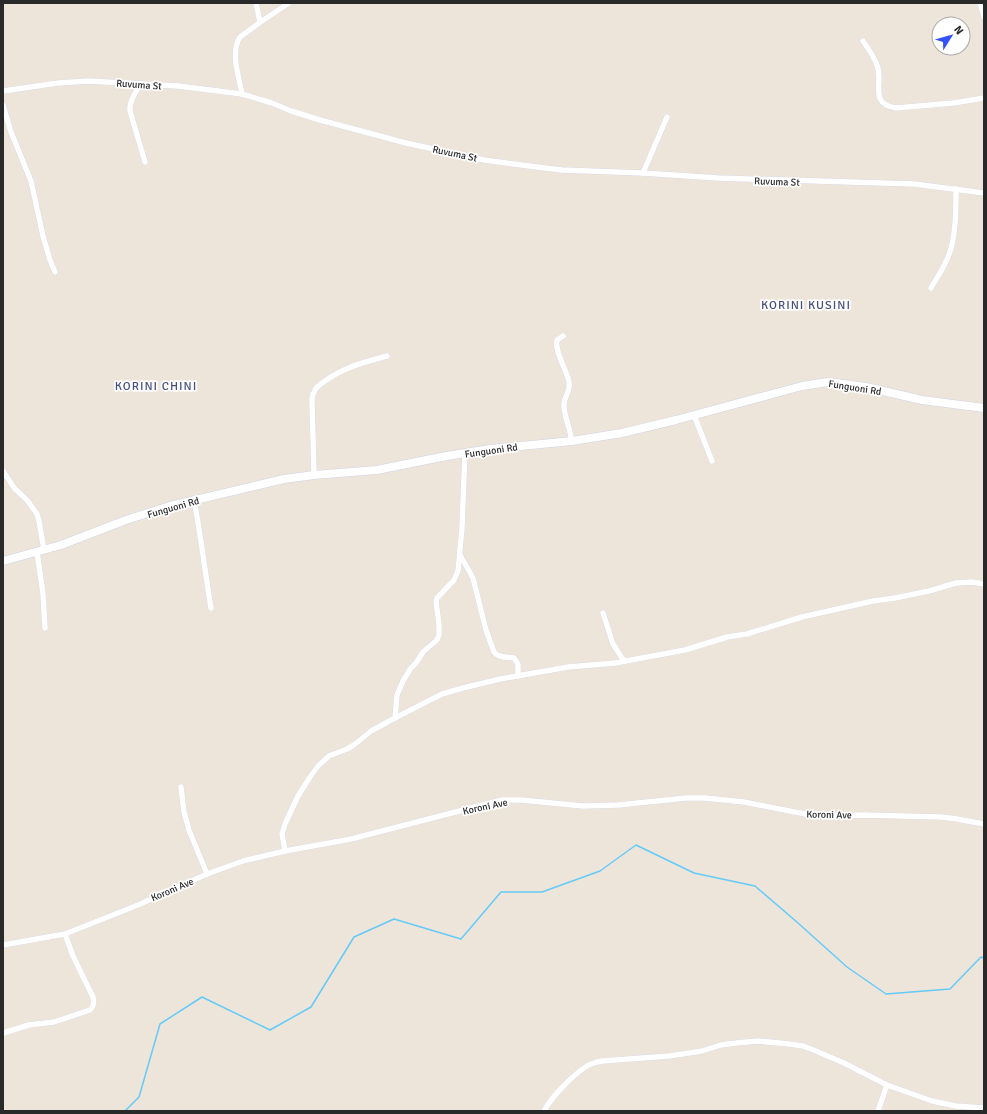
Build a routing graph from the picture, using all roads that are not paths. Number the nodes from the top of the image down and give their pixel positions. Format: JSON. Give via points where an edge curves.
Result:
{"nodes":[{"id":1,"x":256,"y":3,"type":"edge"},
{"id":2,"x":289,"y":3,"type":"edge"},
{"id":3,"x":980,"y":3,"type":"edge"},
{"id":4,"x":984,"y":17,"type":"edge"},
{"id":5,"x":260,"y":22,"type":"junction"},
{"id":6,"x":863,"y":41,"type":"dead end"},
{"id":7,"x":141,"y":84,"type":"junction"},
{"id":8,"x":3,"y":91,"type":"edge"},
{"id":9,"x":242,"y":94,"type":"junction"},
{"id":10,"x":984,"y":98,"type":"edge"},
{"id":11,"x":3,"y":105,"type":"edge"},
{"id":12,"x":667,"y":117,"type":"dead end"},
{"id":13,"x":145,"y":162,"type":"dead end"},
{"id":14,"x":643,"y":173,"type":"junction"},
{"id":15,"x":956,"y":189,"type":"junction"},
{"id":16,"x":984,"y":193,"type":"edge"},
{"id":17,"x":55,"y":272,"type":"dead end"},
{"id":18,"x":932,"y":288,"type":"dead end"},
{"id":19,"x":563,"y":336,"type":"dead end"},
{"id":20,"x":387,"y":356,"type":"dead end"},
{"id":21,"x":984,"y":408,"type":"edge"},
{"id":22,"x":694,"y":415,"type":"junction"},
{"id":23,"x":572,"y":440,"type":"junction"},
{"id":24,"x":465,"y":453,"type":"junction"},
{"id":25,"x":712,"y":461,"type":"dead end"},
{"id":26,"x":3,"y":471,"type":"edge"},
{"id":27,"x":314,"y":475,"type":"junction"},
{"id":28,"x":194,"y":500,"type":"junction"},
{"id":29,"x":40,"y":551,"type":"junction"},
{"id":30,"x":460,"y":555,"type":"junction"},
{"id":31,"x":3,"y":561,"type":"edge"},
{"id":32,"x":984,"y":584,"type":"edge"},
{"id":33,"x":211,"y":608,"type":"dead end"},
{"id":34,"x":603,"y":613,"type":"dead end"},
{"id":35,"x":44,"y":628,"type":"dead end"},
{"id":36,"x":624,"y":661,"type":"junction"},
{"id":37,"x":518,"y":676,"type":"junction"},
{"id":38,"x":395,"y":718,"type":"junction"},
{"id":39,"x":181,"y":787,"type":"dead end"},
{"id":40,"x":984,"y":824,"type":"edge"},
{"id":41,"x":285,"y":852,"type":"junction"},
{"id":42,"x":207,"y":874,"type":"junction"},
{"id":43,"x":65,"y":934,"type":"junction"},
{"id":44,"x":3,"y":945,"type":"edge"},
{"id":45,"x":3,"y":1033,"type":"edge"},
{"id":46,"x":887,"y":1085,"type":"junction"},
{"id":47,"x":984,"y":1108,"type":"edge"},
{"id":48,"x":544,"y":1111,"type":"edge"},
{"id":49,"x":878,"y":1111,"type":"edge"}],
"edges":[{"from":1,"to":5,"type":"street"},
{"from":2,"to":5,"type":"street"},
{"from":3,"to":4,"type":"street"},
{"from":5,"to":9,"type":"street","via":[[240,37],[236,46],[235,55]]},
{"from":6,"to":10,"type":"street","via":[[878,66],[880,99],[889,107],[903,108]]},
{"from":7,"to":8,"type":"street","name":"Ruvuma St","via":[[88,81]]},
{"from":7,"to":9,"type":"street","name":"Ruvuma St"},
{"from":7,"to":13,"type":"street","via":[[129,106]]},
{"from":9,"to":14,"type":"street","name":"Ruvuma St","via":[[320,120],[484,160],[556,169]]},
{"from":11,"to":17,"type":"street","via":[[31,181],[43,236]]},
{"from":12,"to":14,"type":"street"},
{"from":14,"to":15,"type":"street","name":"Ruvuma St","via":[[914,184]]},
{"from":15,"to":16,"type":"street","name":"Ruvuma St"},
{"from":15,"to":18,"type":"street","via":[[952,246]]},
{"from":19,"to":23,"type":"street","via":[[557,340],[556,346],[569,383],[564,407]]},
{"from":20,"to":27,"type":"street","via":[[355,365],[332,376],[314,390]]},
{"from":21,"to":22,"type":"street","name":"Funguoni Rd","via":[[922,400],[828,382],[802,386]]},
{"from":22,"to":23,"type":"street","name":"Funguoni Rd","via":[[622,433]]},
{"from":22,"to":25,"type":"street"},
{"from":23,"to":24,"type":"street","name":"Funguoni Rd"},
{"from":24,"to":27,"type":"street","name":"Funguoni Rd","via":[[377,470]]},
{"from":24,"to":30,"type":"street"},
{"from":26,"to":29,"type":"street","via":[[37,514]]},
{"from":27,"to":28,"type":"street","name":"Funguoni Rd","via":[[284,479]]},
{"from":28,"to":29,"type":"street","name":"Funguoni Rd","via":[[126,520]]},
{"from":28,"to":33,"type":"street"},
{"from":29,"to":31,"type":"street","name":"Funguoni Rd"},
{"from":29,"to":35,"type":"street"},
{"from":30,"to":37,"type":"street","via":[[473,578],[494,652],[500,656],[514,658],[518,664]]},
{"from":30,"to":38,"type":"street","via":[[457,576],[436,601],[439,625],[437,640],[423,652],[403,681],[397,695]]},
{"from":32,"to":36,"type":"street","via":[[961,582],[929,591],[872,601],[802,617],[685,650]]},
{"from":34,"to":36,"type":"street","via":[[613,644]]},
{"from":36,"to":37,"type":"street"},
{"from":37,"to":38,"type":"street","via":[[442,694]]},
{"from":38,"to":41,"type":"street","via":[[371,731],[354,745],[329,756],[318,766],[298,796],[285,824],[282,834]]},
{"from":39,"to":42,"type":"street","via":[[189,830]]},
{"from":40,"to":41,"type":"street","name":"Koroni Ave","via":[[941,817],[815,816],[744,802],[705,798],[583,806],[502,800],[351,839]]},
{"from":41,"to":42,"type":"street","name":"Koroni Ave","via":[[243,861]]},
{"from":42,"to":43,"type":"street","name":"Koroni Ave"},
{"from":43,"to":44,"type":"street","name":"Koroni Ave"},
{"from":43,"to":45,"type":"street","via":[[92,997],[93,1007],[54,1022],[29,1025]]},
{"from":46,"to":47,"type":"street","via":[[932,1101]]},
{"from":46,"to":48,"type":"street","via":[[803,1046],[758,1042],[721,1045],[669,1056],[593,1063],[569,1081]]},
{"from":46,"to":49,"type":"street"}]}
